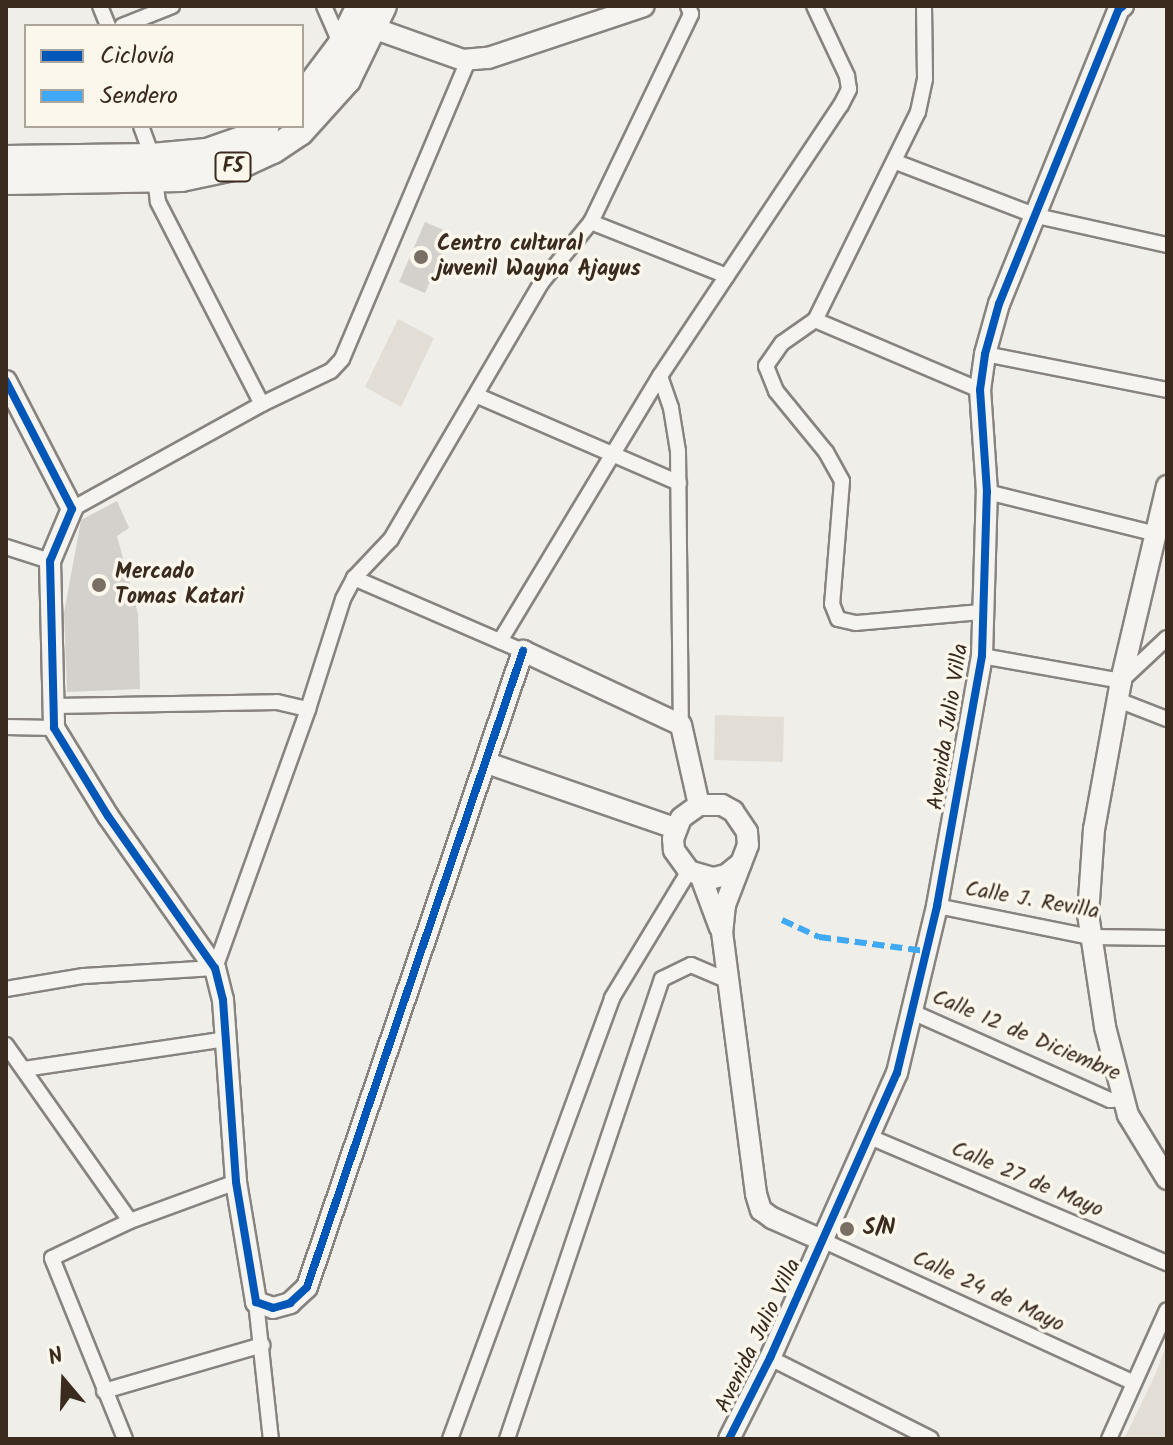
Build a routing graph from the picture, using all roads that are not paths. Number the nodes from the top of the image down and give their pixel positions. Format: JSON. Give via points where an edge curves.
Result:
{"nodes":[{"id":1,"x":172,"y":6,"type":"edge"},
{"id":2,"x":324,"y":6,"type":"edge"},
{"id":3,"x":644,"y":6,"type":"edge"},
{"id":4,"x":688,"y":6,"type":"edge"},
{"id":5,"x":814,"y":6,"type":"edge"},
{"id":6,"x":924,"y":6,"type":"edge"},
{"id":7,"x":1123,"y":6,"type":"edge"},
{"id":8,"x":368,"y":14,"type":"edge"},
{"id":9,"x":127,"y":24,"type":"edge"},
{"id":10,"x":341,"y":45,"type":"junction"},
{"id":11,"x":468,"y":60,"type":"junction"},
{"id":12,"x":304,"y":94,"type":"edge"},
{"id":13,"x":142,"y":128,"type":"edge"},
{"id":14,"x":263,"y":128,"type":"edge"},
{"id":15,"x":6,"y":159,"type":"edge"},
{"id":16,"x":896,"y":162,"type":"junction"},
{"id":17,"x":152,"y":168,"type":"junction"},
{"id":18,"x":6,"y":181,"type":"edge"},
{"id":19,"x":1037,"y":216,"type":"junction"},
{"id":20,"x":591,"y":222,"type":"junction"},
{"id":21,"x":1167,"y":245,"type":"edge"},
{"id":22,"x":727,"y":276,"type":"junction"},
{"id":23,"x":815,"y":320,"type":"junction"},
{"id":24,"x":985,"y":354,"type":"junction"},
{"id":25,"x":660,"y":376,"type":"junction"},
{"id":26,"x":6,"y":381,"type":"edge"},
{"id":27,"x":980,"y":390,"type":"junction"},
{"id":28,"x":1167,"y":390,"type":"edge"},
{"id":29,"x":478,"y":396,"type":"junction"},
{"id":30,"x":262,"y":404,"type":"junction"},
{"id":31,"x":613,"y":454,"type":"junction"},
{"id":32,"x":679,"y":483,"type":"junction"},
{"id":33,"x":1167,"y":486,"type":"edge"},
{"id":34,"x":987,"y":492,"type":"junction"},
{"id":35,"x":72,"y":509,"type":"junction"},
{"id":36,"x":1157,"y":534,"type":"junction"},
{"id":37,"x":6,"y":547,"type":"edge"},
{"id":38,"x":50,"y":561,"type":"junction"},
{"id":39,"x":354,"y":578,"type":"junction"},
{"id":40,"x":983,"y":612,"type":"junction"},
{"id":41,"x":1167,"y":638,"type":"edge"},
{"id":42,"x":500,"y":641,"type":"junction"},
{"id":43,"x":523,"y":651,"type":"junction"},
{"id":44,"x":982,"y":656,"type":"junction"},
{"id":45,"x":1120,"y":690,"type":"junction"},
{"id":46,"x":55,"y":706,"type":"junction"},
{"id":47,"x":308,"y":709,"type":"junction"},
{"id":48,"x":1167,"y":719,"type":"edge"},
{"id":49,"x":681,"y":725,"type":"junction"},
{"id":50,"x":6,"y":727,"type":"edge"},
{"id":51,"x":54,"y":728,"type":"junction"},
{"id":52,"x":487,"y":763,"type":"junction"},
{"id":53,"x":699,"y":805,"type":"junction"},
{"id":54,"x":675,"y":828,"type":"junction"},
{"id":55,"x":741,"y":863,"type":"junction"},
{"id":56,"x":695,"y":874,"type":"junction"},
{"id":57,"x":937,"y":906,"type":"junction"},
{"id":58,"x":722,"y":932,"type":"junction"},
{"id":59,"x":1091,"y":937,"type":"junction"},
{"id":60,"x":1167,"y":938,"type":"edge"},
{"id":61,"x":215,"y":968,"type":"junction"},
{"id":62,"x":727,"y":980,"type":"junction"},
{"id":63,"x":6,"y":989,"type":"edge"},
{"id":64,"x":910,"y":1011,"type":"junction"},
{"id":65,"x":226,"y":1039,"type":"junction"},
{"id":66,"x":6,"y":1045,"type":"edge"},
{"id":67,"x":24,"y":1069,"type":"junction"},
{"id":68,"x":1124,"y":1099,"type":"junction"},
{"id":69,"x":870,"y":1137,"type":"junction"},
{"id":70,"x":1167,"y":1179,"type":"edge"},
{"id":71,"x":236,"y":1182,"type":"junction"},
{"id":72,"x":130,"y":1221,"type":"junction"},
{"id":73,"x":824,"y":1241,"type":"junction"},
{"id":74,"x":1167,"y":1263,"type":"edge"},
{"id":75,"x":256,"y":1302,"type":"junction"},
{"id":76,"x":1167,"y":1310,"type":"edge"},
{"id":77,"x":262,"y":1345,"type":"junction"},
{"id":78,"x":770,"y":1358,"type":"junction"},
{"id":79,"x":1134,"y":1383,"type":"junction"},
{"id":80,"x":104,"y":1391,"type":"junction"},
{"id":81,"x":125,"y":1439,"type":"edge"},
{"id":82,"x":271,"y":1439,"type":"edge"},
{"id":83,"x":450,"y":1439,"type":"edge"},
{"id":84,"x":507,"y":1439,"type":"edge"},
{"id":85,"x":729,"y":1439,"type":"edge"},
{"id":86,"x":931,"y":1439,"type":"edge"},
{"id":87,"x":1109,"y":1439,"type":"edge"}],
"edges":[{"from":1,"to":9,"type":"street"},
{"from":2,"to":10,"type":"street"},
{"from":3,"to":11,"type":"street"},
{"from":4,"to":20,"type":"street","via":[[691,14]]},
{"from":5,"to":22,"type":"street","via":[[849,89]]},
{"from":6,"to":16,"type":"street","via":[[925,79],[918,112]]},
{"from":7,"to":19,"type":"street","name":"Avenida Julio Villa"},
{"from":8,"to":10,"type":"highway"},
{"from":8,"to":11,"type":"street"},
{"from":8,"to":17,"type":"highway","number":"F5","via":[[347,80],[300,132],[238,166]]},
{"from":10,"to":12,"type":"highway"},
{"from":11,"to":30,"type":"street","via":[[350,348],[331,371]]},
{"from":13,"to":17,"type":"street"},
{"from":14,"to":17,"type":"highway","number":"F5","via":[[250,137]]},
{"from":15,"to":17,"type":"highway","number":"F5"},
{"from":16,"to":19,"type":"street"},
{"from":16,"to":23,"type":"street"},
{"from":17,"to":18,"type":"highway","number":"F5"},
{"from":17,"to":30,"type":"street","via":[[158,202]]},
{"from":19,"to":21,"type":"street"},
{"from":19,"to":24,"type":"street","name":"Avenida Julio Villa","via":[[999,304]]},
{"from":20,"to":22,"type":"street"},
{"from":20,"to":29,"type":"street","via":[[542,282]]},
{"from":22,"to":25,"type":"street"},
{"from":23,"to":27,"type":"street"},
{"from":23,"to":40,"type":"street","via":[[782,343],[766,366],[776,391],[826,452],[842,481],[832,604],[838,619],[856,623]]},
{"from":24,"to":27,"type":"street","name":"Avenida Julio Villa"},
{"from":24,"to":28,"type":"street"},
{"from":25,"to":31,"type":"street"},
{"from":25,"to":32,"type":"street","via":[[671,408]]},
{"from":26,"to":35,"type":"street"},
{"from":27,"to":34,"type":"street","name":"Avenida Julio Villa"},
{"from":29,"to":31,"type":"street"},
{"from":29,"to":39,"type":"street","via":[[391,539]]},
{"from":30,"to":35,"type":"street"},
{"from":31,"to":32,"type":"street"},
{"from":31,"to":42,"type":"street"},
{"from":32,"to":49,"type":"street"},
{"from":33,"to":36,"type":"street"},
{"from":34,"to":36,"type":"street"},
{"from":34,"to":40,"type":"street","name":"Avenida Julio Villa"},
{"from":35,"to":38,"type":"street"},
{"from":36,"to":45,"type":"street"},
{"from":37,"to":38,"type":"street"},
{"from":38,"to":46,"type":"street"},
{"from":39,"to":42,"type":"street"},
{"from":39,"to":47,"type":"street"},
{"from":40,"to":44,"type":"street","name":"Avenida Julio Villa"},
{"from":41,"to":45,"type":"street"},
{"from":42,"to":43,"type":"street"},
{"from":43,"to":49,"type":"street"},
{"from":43,"to":52,"type":"street"},
{"from":44,"to":45,"type":"street"},
{"from":44,"to":57,"type":"street","name":"Avenida Julio Villa"},
{"from":45,"to":48,"type":"street"},
{"from":45,"to":59,"type":"street","via":[[1094,829]]},
{"from":46,"to":47,"type":"street","via":[[277,702]]},
{"from":46,"to":51,"type":"street"},
{"from":47,"to":61,"type":"street"},
{"from":49,"to":53,"type":"street"},
{"from":50,"to":51,"type":"street"},
{"from":51,"to":61,"type":"street","via":[[108,816]]},
{"from":52,"to":54,"type":"street"},
{"from":52,"to":75,"type":"street","via":[[307,1287],[290,1303],[273,1308]]},
{"from":53,"to":54,"type":"street"},
{"from":53,"to":55,"type":"street","via":[[722,805],[742,820],[748,845]]},
{"from":54,"to":56,"type":"street","via":[[674,850]]},
{"from":55,"to":56,"type":"street","via":[[726,875]]},
{"from":55,"to":58,"type":"street","via":[[725,905]]},
{"from":56,"to":58,"type":"street"},
{"from":56,"to":83,"type":"street","via":[[612,998]]},
{"from":57,"to":59,"type":"street","name":"Calle J. Revilla"},
{"from":57,"to":64,"type":"street","name":"Avenida Julio Villa"},
{"from":58,"to":62,"type":"street"},
{"from":59,"to":60,"type":"street","name":"Calle J. Revilla"},
{"from":59,"to":68,"type":"street","via":[[1105,1027]]},
{"from":61,"to":63,"type":"street","via":[[84,976]]},
{"from":61,"to":65,"type":"street"},
{"from":62,"to":73,"type":"street","via":[[761,1210]]},
{"from":62,"to":84,"type":"street","via":[[691,965],[662,979]]},
{"from":64,"to":68,"type":"street","name":"Calle 12 de Diciembre","via":[[1110,1100]]},
{"from":64,"to":69,"type":"street","name":"Avenida Julio Villa","via":[[897,1073]]},
{"from":65,"to":67,"type":"street"},
{"from":65,"to":71,"type":"street"},
{"from":66,"to":67,"type":"street"},
{"from":67,"to":72,"type":"street"},
{"from":68,"to":70,"type":"street","via":[[1128,1115]]},
{"from":69,"to":73,"type":"street","name":"Avenida Julio Villa"},
{"from":69,"to":74,"type":"street","name":"Calle 27 de Mayo"},
{"from":71,"to":72,"type":"street"},
{"from":71,"to":75,"type":"street"},
{"from":72,"to":80,"type":"street","via":[[52,1258]]},
{"from":73,"to":78,"type":"street","name":"Avenida Julio Villa"},
{"from":73,"to":79,"type":"street","name":"Calle 24 de Mayo"},
{"from":75,"to":77,"type":"street"},
{"from":76,"to":79,"type":"street"},
{"from":77,"to":80,"type":"street"},
{"from":77,"to":82,"type":"street"},
{"from":78,"to":85,"type":"street","name":"Avenida Julio Villa"},
{"from":78,"to":86,"type":"street"},
{"from":79,"to":87,"type":"street"},
{"from":80,"to":81,"type":"street"}]}
